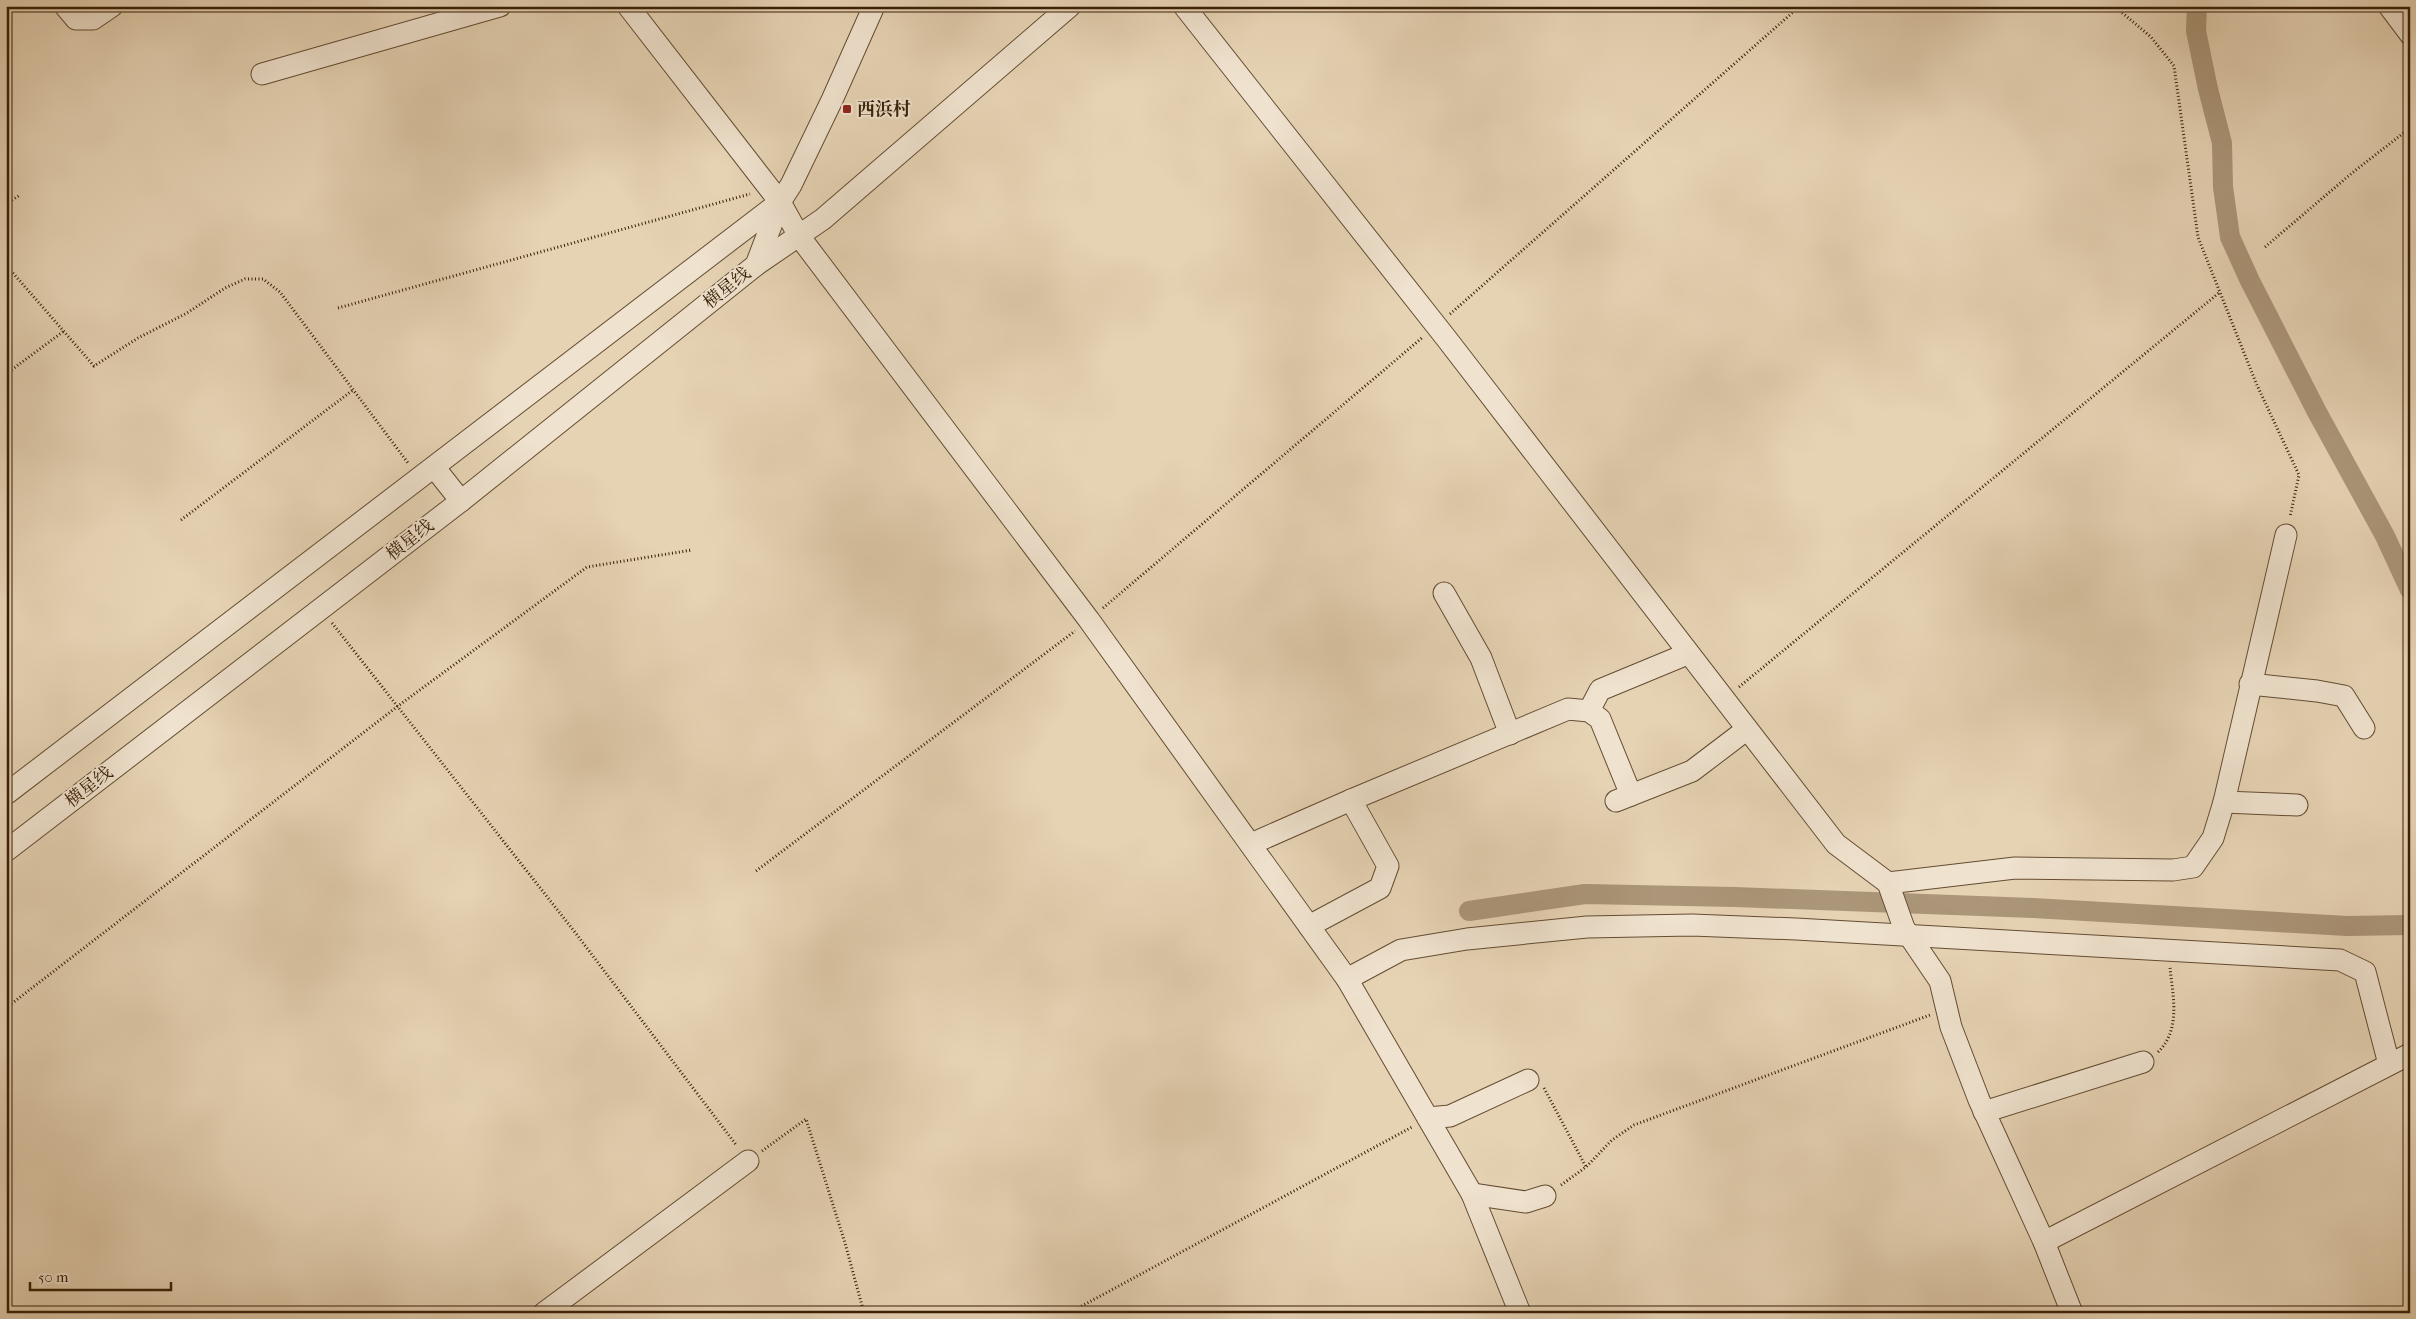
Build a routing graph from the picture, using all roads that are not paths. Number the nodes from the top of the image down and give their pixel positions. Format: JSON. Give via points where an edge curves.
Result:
{"nodes":[{"id":1,"x":65,"y":6,"type":"edge"},
{"id":2,"x":112,"y":6,"type":"edge"},
{"id":3,"x":500,"y":6,"type":"edge"},
{"id":4,"x":628,"y":6,"type":"edge"},
{"id":5,"x":874,"y":6,"type":"edge"},
{"id":6,"x":1070,"y":6,"type":"edge"},
{"id":7,"x":1184,"y":6,"type":"edge"},
{"id":8,"x":2389,"y":6,"type":"edge"},
{"id":9,"x":2410,"y":34,"type":"edge"},
{"id":10,"x":262,"y":74,"type":"dead end"},
{"id":11,"x":775,"y":195,"type":"junction"},
{"id":12,"x":799,"y":236,"type":"junction"},
{"id":13,"x":756,"y":265,"type":"junction"},
{"id":14,"x":427,"y":473,"type":"junction"},
{"id":15,"x":461,"y":501,"type":"junction"},
{"id":16,"x":2286,"y":535,"type":"road end"},
{"id":17,"x":1444,"y":593,"type":"dead end"},
{"id":18,"x":1687,"y":654,"type":"junction"},
{"id":19,"x":2250,"y":684,"type":"junction"},
{"id":20,"x":1589,"y":711,"type":"junction"},
{"id":21,"x":2364,"y":728,"type":"dead end"},
{"id":22,"x":1746,"y":730,"type":"junction"},
{"id":23,"x":1510,"y":734,"type":"junction"},
{"id":24,"x":6,"y":794,"type":"edge"},
{"id":25,"x":1351,"y":800,"type":"junction"},
{"id":26,"x":2224,"y":802,"type":"junction"},
{"id":27,"x":2297,"y":805,"type":"dead end"},
{"id":28,"x":1252,"y":844,"type":"junction"},
{"id":29,"x":6,"y":851,"type":"edge"},
{"id":30,"x":1888,"y":883,"type":"junction"},
{"id":31,"x":1309,"y":926,"type":"junction"},
{"id":32,"x":1907,"y":932,"type":"junction"},
{"id":33,"x":1347,"y":979,"type":"junction"},
{"id":34,"x":2410,"y":1054,"type":"edge"},
{"id":35,"x":2143,"y":1062,"type":"road end"},
{"id":36,"x":2389,"y":1064,"type":"junction"},
{"id":37,"x":1528,"y":1080,"type":"road end"},
{"id":38,"x":1984,"y":1112,"type":"junction"},
{"id":39,"x":1428,"y":1118,"type":"junction"},
{"id":40,"x":748,"y":1161,"type":"road end"},
{"id":41,"x":1472,"y":1194,"type":"junction"},
{"id":42,"x":1545,"y":1196,"type":"road end"},
{"id":43,"x":2044,"y":1242,"type":"junction"},
{"id":44,"x":544,"y":1313,"type":"edge"},
{"id":45,"x":1520,"y":1313,"type":"edge"},
{"id":46,"x":2072,"y":1313,"type":"edge"}],
"edges":[{"from":1,"to":2,"type":"street","via":[[76,19],[93,19]]},
{"from":3,"to":10,"type":"street"},
{"from":4,"to":11,"type":"street"},
{"from":5,"to":11,"type":"street","name":"横星线","via":[[832,100]]},
{"from":6,"to":12,"type":"street","via":[[823,219]]},
{"from":7,"to":18,"type":"street","via":[[1436,326]]},
{"from":8,"to":9,"type":"street"},
{"from":11,"to":12,"type":"street"},
{"from":11,"to":13,"type":"street","name":"横星线"},
{"from":11,"to":14,"type":"street","name":"横星线"},
{"from":12,"to":13,"type":"street"},
{"from":12,"to":28,"type":"street","via":[[1089,620]]},
{"from":13,"to":15,"type":"street","name":"横星线"},
{"from":14,"to":15,"type":"street"},
{"from":14,"to":24,"type":"street","name":"横星线"},
{"from":15,"to":29,"type":"street","name":"横星线"},
{"from":16,"to":19,"type":"street"},
{"from":17,"to":23,"type":"street","via":[[1481,658]]},
{"from":18,"to":20,"type":"street","via":[[1600,690]]},
{"from":18,"to":22,"type":"street"},
{"from":19,"to":21,"type":"street","via":[[2317,690],[2344,696]]},
{"from":19,"to":26,"type":"street"},
{"from":20,"to":22,"type":"street","via":[[1600,719],[1624,798],[1692,771]]},
{"from":20,"to":23,"type":"street","via":[[1568,710]]},
{"from":22,"to":30,"type":"street","via":[[1836,844]]},
{"from":23,"to":25,"type":"street"},
{"from":25,"to":28,"type":"street"},
{"from":25,"to":31,"type":"street","via":[[1388,866],[1380,888]]},
{"from":26,"to":27,"type":"street"},
{"from":26,"to":30,"type":"street","via":[[2214,838],[2193,867],[2173,870],[2015,868]]},
{"from":28,"to":31,"type":"street"},
{"from":30,"to":32,"type":"street"},
{"from":31,"to":33,"type":"street"},
{"from":32,"to":33,"type":"street","via":[[1692,925],[1587,927],[1467,939],[1401,950]]},
{"from":32,"to":36,"type":"street","via":[[2340,960],[2365,972]]},
{"from":32,"to":38,"type":"street","via":[[1940,981],[1952,1027]]},
{"from":33,"to":39,"type":"street"},
{"from":34,"to":36,"type":"street"},
{"from":35,"to":38,"type":"street"},
{"from":36,"to":43,"type":"street"},
{"from":37,"to":39,"type":"street","via":[[1450,1116]]},
{"from":38,"to":43,"type":"street"},
{"from":39,"to":41,"type":"street"},
{"from":40,"to":44,"type":"street"},
{"from":41,"to":42,"type":"street","via":[[1526,1202]]},
{"from":41,"to":45,"type":"street"},
{"from":43,"to":46,"type":"street"}]}
